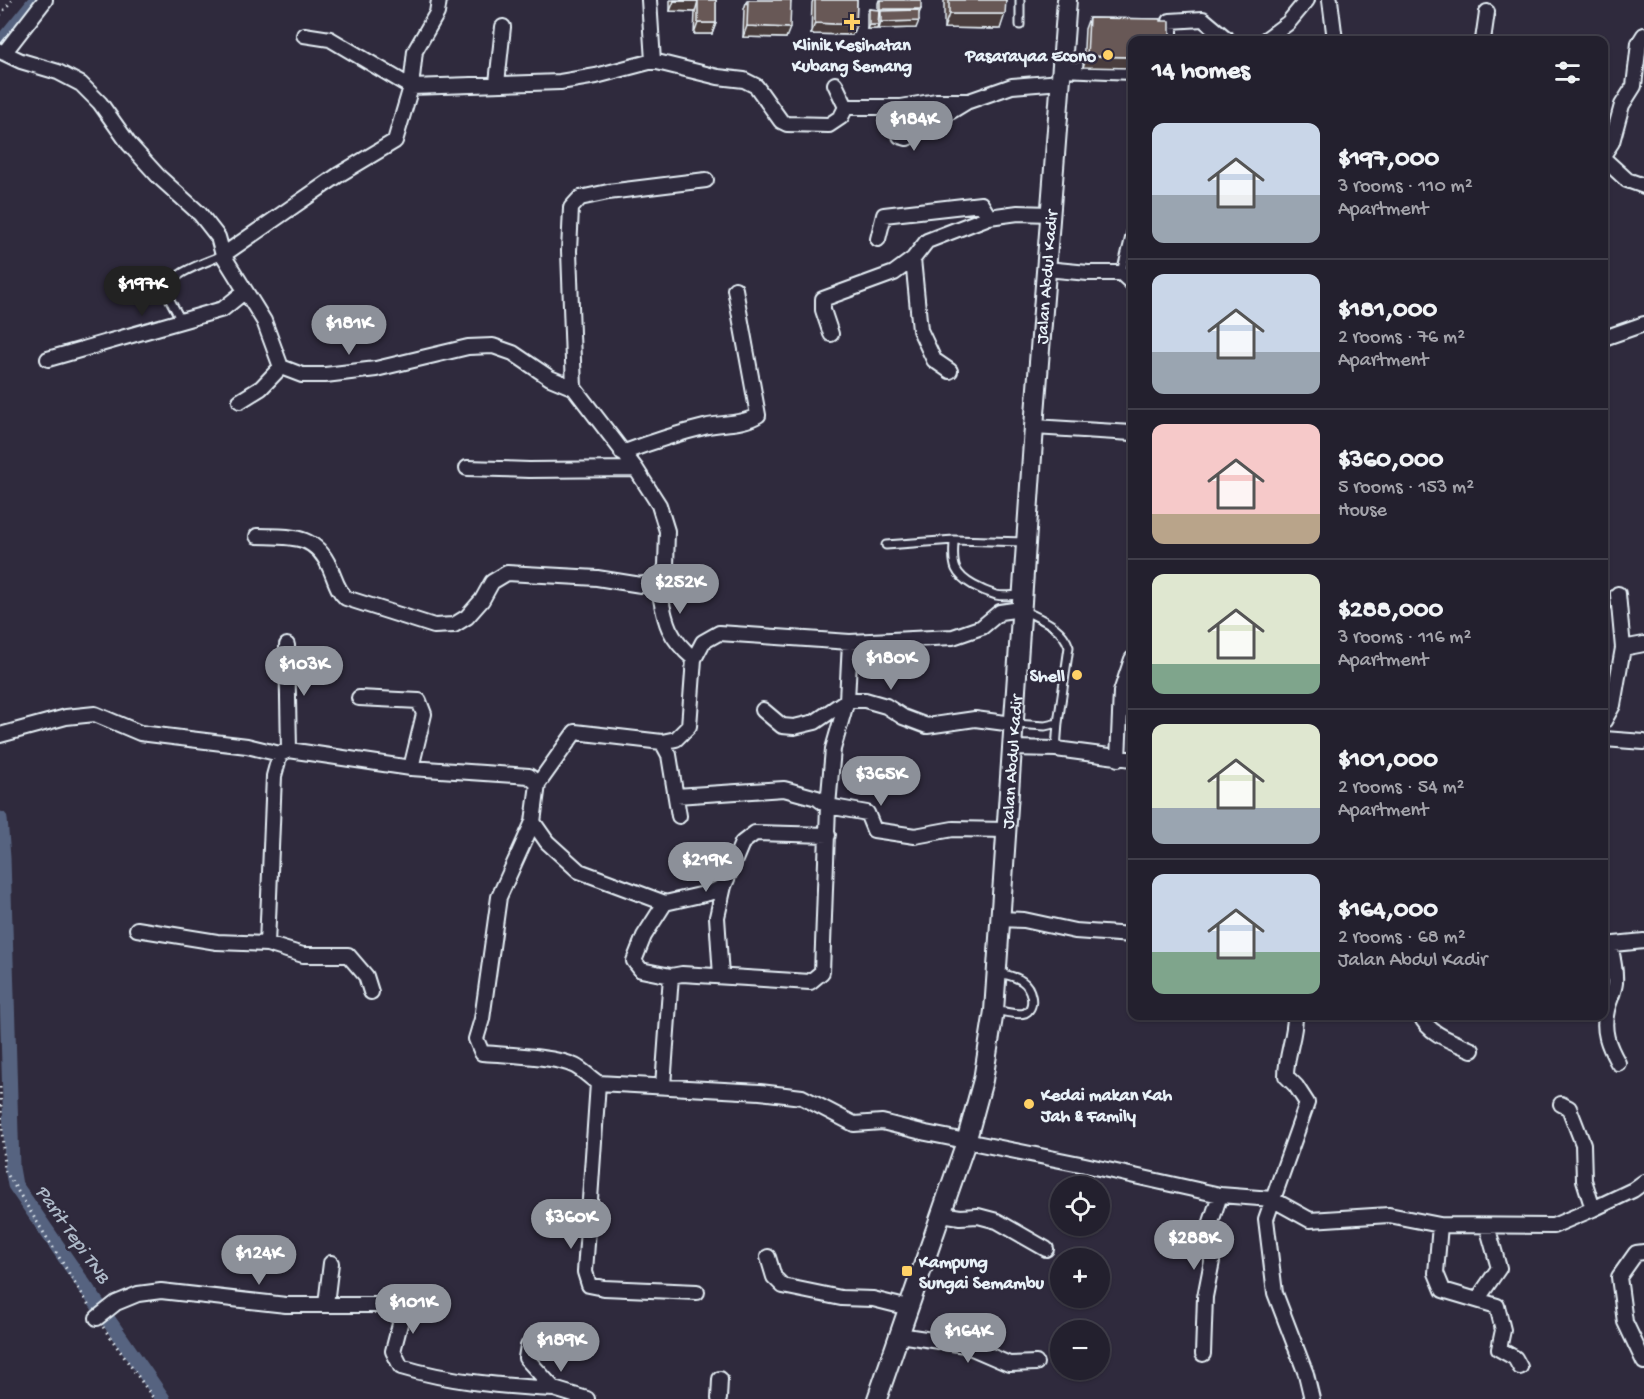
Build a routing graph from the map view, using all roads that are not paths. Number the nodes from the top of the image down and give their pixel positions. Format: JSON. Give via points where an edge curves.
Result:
{"nodes":[{"id":1,"x":45,"y":0,"type":"edge"},
{"id":2,"x":440,"y":0,"type":"edge"},
{"id":3,"x":649,"y":0,"type":"edge"},
{"id":4,"x":1020,"y":0,"type":"edge"},
{"id":5,"x":1067,"y":0,"type":"edge"},
{"id":6,"x":1307,"y":0,"type":"edge"},
{"id":7,"x":1330,"y":0,"type":"edge"},
{"id":8,"x":1487,"y":12,"type":"dead end"},
{"id":9,"x":1020,"y":25,"type":"dead end"},
{"id":10,"x":503,"y":27,"type":"dead end"},
{"id":11,"x":304,"y":35,"type":"dead end"},
{"id":12,"x":1644,"y":35,"type":"edge"},
{"id":13,"x":1170,"y":36,"type":"edge"},
{"id":14,"x":1223,"y":36,"type":"edge"},
{"id":15,"x":1270,"y":36,"type":"edge"},
{"id":16,"x":1334,"y":36,"type":"edge"},
{"id":17,"x":1484,"y":36,"type":"edge"},
{"id":18,"x":2,"y":52,"type":"edge"},
{"id":19,"x":653,"y":61,"type":"junction"},
{"id":20,"x":1128,"y":72,"type":"edge"},
{"id":21,"x":1061,"y":75,"type":"junction"},
{"id":22,"x":497,"y":83,"type":"junction"},
{"id":23,"x":836,"y":84,"type":"dead end"},
{"id":24,"x":411,"y":87,"type":"junction"},
{"id":25,"x":969,"y":101,"type":"junction"},
{"id":26,"x":846,"y":107,"type":"junction"},
{"id":27,"x":901,"y":107,"type":"junction"},
{"id":28,"x":1608,"y":148,"type":"edge"},
{"id":29,"x":1608,"y":163,"type":"edge"},
{"id":30,"x":706,"y":180,"type":"dead end"},
{"id":31,"x":1644,"y":186,"type":"edge"},
{"id":32,"x":1050,"y":214,"type":"junction"},
{"id":33,"x":989,"y":217,"type":"junction"},
{"id":34,"x":878,"y":239,"type":"dead end"},
{"id":35,"x":1128,"y":244,"type":"edge"},
{"id":36,"x":223,"y":255,"type":"junction"},
{"id":37,"x":913,"y":259,"type":"junction"},
{"id":38,"x":1046,"y":269,"type":"junction"},
{"id":39,"x":1121,"y":273,"type":"junction"},
{"id":40,"x":1128,"y":279,"type":"edge"},
{"id":41,"x":735,"y":290,"type":"dead end"},
{"id":42,"x":244,"y":292,"type":"junction"},
{"id":43,"x":182,"y":322,"type":"junction"},
{"id":44,"x":1644,"y":324,"type":"edge"},
{"id":45,"x":831,"y":334,"type":"dead end"},
{"id":46,"x":1608,"y":337,"type":"edge"},
{"id":47,"x":48,"y":359,"type":"dead end"},
{"id":48,"x":281,"y":367,"type":"junction"},
{"id":49,"x":950,"y":371,"type":"dead end"},
{"id":50,"x":573,"y":388,"type":"junction"},
{"id":51,"x":240,"y":401,"type":"dead end"},
{"id":52,"x":1034,"y":427,"type":"junction"},
{"id":53,"x":1128,"y":433,"type":"edge"},
{"id":54,"x":622,"y":453,"type":"junction"},
{"id":55,"x":467,"y":468,"type":"dead end"},
{"id":56,"x":636,"y":469,"type":"junction"},
{"id":57,"x":257,"y":536,"type":"dead end"},
{"id":58,"x":954,"y":540,"type":"junction"},
{"id":59,"x":1026,"y":542,"type":"junction"},
{"id":60,"x":886,"y":545,"type":"dead end"},
{"id":61,"x":657,"y":579,"type":"junction"},
{"id":62,"x":1618,"y":594,"type":"dead end"},
{"id":63,"x":1022,"y":602,"type":"junction"},
{"id":64,"x":850,"y":642,"type":"junction"},
{"id":65,"x":1644,"y":644,"type":"edge"},
{"id":66,"x":287,"y":645,"type":"dead end"},
{"id":67,"x":1623,"y":648,"type":"junction"},
{"id":68,"x":694,"y":659,"type":"junction"},
{"id":69,"x":1128,"y":670,"type":"edge"},
{"id":70,"x":359,"y":698,"type":"dead end"},
{"id":71,"x":848,"y":700,"type":"junction"},
{"id":72,"x":763,"y":710,"type":"dead end"},
{"id":73,"x":1608,"y":714,"type":"edge"},
{"id":74,"x":1058,"y":723,"type":"junction"},
{"id":75,"x":1013,"y":724,"type":"junction"},
{"id":76,"x":0,"y":735,"type":"edge"},
{"id":77,"x":1608,"y":739,"type":"edge"},
{"id":78,"x":662,"y":742,"type":"junction"},
{"id":79,"x":1644,"y":742,"type":"edge"},
{"id":80,"x":1012,"y":748,"type":"junction"},
{"id":81,"x":1056,"y":749,"type":"junction"},
{"id":82,"x":284,"y":752,"type":"junction"},
{"id":83,"x":1118,"y":759,"type":"junction"},
{"id":84,"x":1128,"y":759,"type":"edge"},
{"id":85,"x":411,"y":768,"type":"junction"},
{"id":86,"x":538,"y":784,"type":"junction"},
{"id":87,"x":676,"y":796,"type":"junction"},
{"id":88,"x":828,"y":806,"type":"junction"},
{"id":89,"x":679,"y":816,"type":"dead end"},
{"id":90,"x":533,"y":822,"type":"junction"},
{"id":91,"x":1006,"y":830,"type":"junction"},
{"id":92,"x":828,"y":835,"type":"junction"},
{"id":93,"x":724,"y":886,"type":"junction"},
{"id":94,"x":665,"y":903,"type":"junction"},
{"id":95,"x":1000,"y":919,"type":"junction"},
{"id":96,"x":137,"y":929,"type":"dead end"},
{"id":97,"x":1128,"y":935,"type":"edge"},
{"id":98,"x":1644,"y":941,"type":"edge"},
{"id":99,"x":267,"y":944,"type":"junction"},
{"id":100,"x":1608,"y":945,"type":"edge"},
{"id":101,"x":1608,"y":948,"type":"edge"},
{"id":102,"x":997,"y":973,"type":"junction"},
{"id":103,"x":671,"y":976,"type":"junction"},
{"id":104,"x":721,"y":976,"type":"junction"},
{"id":105,"x":371,"y":992,"type":"dead end"},
{"id":106,"x":1608,"y":1007,"type":"edge"},
{"id":107,"x":994,"y":1011,"type":"junction"},
{"id":108,"x":1295,"y":1020,"type":"edge"},
{"id":109,"x":1422,"y":1020,"type":"edge"},
{"id":110,"x":1605,"y":1020,"type":"edge"},
{"id":111,"x":1472,"y":1050,"type":"dead end"},
{"id":112,"x":1618,"y":1063,"type":"dead end"},
{"id":113,"x":598,"y":1083,"type":"junction"},
{"id":114,"x":663,"y":1086,"type":"junction"},
{"id":115,"x":1561,"y":1104,"type":"dead end"},
{"id":116,"x":966,"y":1142,"type":"junction"},
{"id":117,"x":1644,"y":1182,"type":"edge"},
{"id":118,"x":1220,"y":1195,"type":"junction"},
{"id":119,"x":1272,"y":1199,"type":"junction"},
{"id":120,"x":1593,"y":1209,"type":"junction"},
{"id":121,"x":942,"y":1214,"type":"junction"},
{"id":122,"x":1440,"y":1225,"type":"junction"},
{"id":123,"x":1487,"y":1226,"type":"junction"},
{"id":124,"x":1046,"y":1249,"type":"dead end"},
{"id":125,"x":1644,"y":1252,"type":"edge"},
{"id":126,"x":768,"y":1257,"type":"dead end"},
{"id":127,"x":331,"y":1263,"type":"dead end"},
{"id":128,"x":697,"y":1292,"type":"dead end"},
{"id":129,"x":1477,"y":1299,"type":"junction"},
{"id":130,"x":326,"y":1304,"type":"junction"},
{"id":131,"x":909,"y":1308,"type":"junction"},
{"id":132,"x":98,"y":1317,"type":"road end"},
{"id":133,"x":899,"y":1335,"type":"junction"},
{"id":134,"x":528,"y":1346,"type":"dead end"},
{"id":135,"x":1203,"y":1354,"type":"dead end"},
{"id":136,"x":1644,"y":1362,"type":"edge"},
{"id":137,"x":1036,"y":1364,"type":"dead end"},
{"id":138,"x":1520,"y":1367,"type":"dead end"},
{"id":139,"x":720,"y":1379,"type":"dead end"},
{"id":140,"x":554,"y":1389,"type":"junction"},
{"id":141,"x":587,"y":1399,"type":"edge"},
{"id":142,"x":718,"y":1399,"type":"edge"},
{"id":143,"x":877,"y":1399,"type":"edge"},
{"id":144,"x":1312,"y":1399,"type":"edge"}],
"edges":[{"from":1,"to":18,"type":"street"},
{"from":2,"to":24,"type":"street","via":[[415,51]]},
{"from":3,"to":19,"type":"street"},
{"from":4,"to":9,"type":"lane"},
{"from":5,"to":21,"type":"main road","name":"Jalan Abdul Kadir"},
{"from":6,"to":15,"type":"street","via":[[1288,23]]},
{"from":7,"to":16,"type":"street"},
{"from":8,"to":17,"type":"street"},
{"from":10,"to":22,"type":"street"},
{"from":11,"to":24,"type":"street","via":[[330,39]]},
{"from":12,"to":28,"type":"street","via":[[1639,43],[1634,86],[1622,105]]},
{"from":13,"to":14,"type":"street","via":[[1170,21],[1203,19]]},
{"from":18,"to":36,"type":"street","via":[[81,84],[159,177],[200,214],[218,237]]},
{"from":19,"to":22,"type":"street","via":[[560,82]]},
{"from":19,"to":26,"type":"street","via":[[751,82],[787,124],[829,125],[841,117]]},
{"from":20,"to":21,"type":"street"},
{"from":21,"to":25,"type":"street"},
{"from":21,"to":32,"type":"main road","name":"Jalan Abdul Kadir"},
{"from":22,"to":24,"type":"street"},
{"from":23,"to":26,"type":"street"},
{"from":24,"to":36,"type":"street","via":[[395,141]]},
{"from":25,"to":27,"type":"street"},
{"from":25,"to":27,"type":"street","via":[[907,138],[900,136],[896,124]]},
{"from":26,"to":27,"type":"street"},
{"from":29,"to":31,"type":"street","via":[[1627,180]]},
{"from":30,"to":50,"type":"street","via":[[608,192],[580,198],[571,208]]},
{"from":32,"to":33,"type":"street"},
{"from":32,"to":38,"type":"main road","name":"Jalan Abdul Kadir"},
{"from":33,"to":34,"type":"street","via":[[981,204],[884,215]]},
{"from":33,"to":37,"type":"street","via":[[927,241]]},
{"from":35,"to":39,"type":"lane"},
{"from":36,"to":42,"type":"street"},
{"from":36,"to":43,"type":"lane","via":[[167,285],[165,291]]},
{"from":37,"to":45,"type":"street","via":[[894,273],[824,299],[823,310]]},
{"from":37,"to":49,"type":"street","via":[[920,330],[934,360]]},
{"from":38,"to":39,"type":"street"},
{"from":38,"to":52,"type":"main road","name":"Jalan Abdul Kadir"},
{"from":39,"to":40,"type":"street"},
{"from":41,"to":54,"type":"street","via":[[758,415],[751,420],[667,437]]},
{"from":42,"to":43,"type":"street","via":[[223,309]]},
{"from":42,"to":48,"type":"street","via":[[264,321]]},
{"from":43,"to":47,"type":"street"},
{"from":44,"to":46,"type":"street"},
{"from":48,"to":50,"type":"street","via":[[302,375],[325,375],[376,369],[468,347],[493,346],[513,353]]},
{"from":48,"to":51,"type":"street","via":[[261,388]]},
{"from":50,"to":54,"type":"street"},
{"from":52,"to":53,"type":"street"},
{"from":52,"to":59,"type":"main road","name":"Jalan Abdul Kadir"},
{"from":54,"to":56,"type":"street"},
{"from":55,"to":56,"type":"street"},
{"from":56,"to":61,"type":"street","via":[[659,505],[667,531],[668,559]]},
{"from":57,"to":61,"type":"street","via":[[302,538],[310,542],[326,559],[346,598],[434,626],[461,622],[482,600],[492,582],[507,573],[597,578],[641,585]]},
{"from":58,"to":59,"type":"lane"},
{"from":58,"to":60,"type":"lane"},
{"from":58,"to":63,"type":"lane","via":[[953,561],[961,576],[974,585]]},
{"from":59,"to":63,"type":"main road","name":"Jalan Abdul Kadir"},
{"from":61,"to":68,"type":"street","via":[[670,632],[677,645]]},
{"from":62,"to":67,"type":"street"},
{"from":63,"to":64,"type":"street","via":[[1000,612],[982,627],[953,638]]},
{"from":63,"to":74,"type":"lane","via":[[1057,628],[1069,647]]},
{"from":63,"to":75,"type":"main road","name":"Jalan Abdul Kadir"},
{"from":64,"to":68,"type":"street","via":[[718,633],[703,642]]},
{"from":64,"to":71,"type":"street"},
{"from":65,"to":67,"type":"street"},
{"from":66,"to":82,"type":"street"},
{"from":67,"to":73,"type":"street"},
{"from":68,"to":78,"type":"street","via":[[689,726],[676,739]]},
{"from":69,"to":83,"type":"street","via":[[1121,692]]},
{"from":70,"to":85,"type":"street","via":[[419,701],[424,714]]},
{"from":71,"to":72,"type":"street","via":[[815,722],[794,728],[782,726]]},
{"from":71,"to":75,"type":"street","via":[[886,706],[927,726],[975,719]]},
{"from":71,"to":88,"type":"street","via":[[832,749]]},
{"from":74,"to":75,"type":"lane"},
{"from":74,"to":81,"type":"lane"},
{"from":75,"to":80,"type":"main road","name":"Jalan Abdul Kadir"},
{"from":76,"to":82,"type":"street","via":[[66,717],[95,714],[140,733]]},
{"from":77,"to":79,"type":"street"},
{"from":78,"to":86,"type":"street","via":[[575,732]]},
{"from":78,"to":87,"type":"street","via":[[669,755]]},
{"from":80,"to":81,"type":"street"},
{"from":80,"to":91,"type":"main road","name":"Jalan Abdul Kadir"},
{"from":81,"to":83,"type":"street"},
{"from":82,"to":85,"type":"street"},
{"from":82,"to":99,"type":"street","via":[[274,776]]},
{"from":83,"to":84,"type":"street"},
{"from":85,"to":86,"type":"street","via":[[530,776]]},
{"from":86,"to":90,"type":"street"},
{"from":87,"to":88,"type":"street","via":[[784,789],[817,798]]},
{"from":87,"to":89,"type":"street"},
{"from":88,"to":91,"type":"street","via":[[867,813],[874,830],[915,836],[953,829]]},
{"from":88,"to":92,"type":"street"},
{"from":90,"to":94,"type":"street","via":[[547,842],[579,872]]},
{"from":90,"to":113,"type":"street","via":[[499,897],[476,1039],[482,1053],[564,1063]]},
{"from":91,"to":95,"type":"main road","name":"Jalan Abdul Kadir"},
{"from":92,"to":93,"type":"street","via":[[755,833],[742,843]]},
{"from":92,"to":104,"type":"street","via":[[822,972],[810,982]]},
{"from":93,"to":94,"type":"street"},
{"from":93,"to":104,"type":"street","via":[[717,917]]},
{"from":94,"to":103,"type":"street","via":[[634,961],[640,970]]},
{"from":95,"to":97,"type":"street"},
{"from":95,"to":102,"type":"main road","name":"Jalan Abdul Kadir"},
{"from":96,"to":99,"type":"street","via":[[217,942]]},
{"from":98,"to":100,"type":"street"},
{"from":99,"to":105,"type":"street","via":[[303,955],[348,955],[366,976]]},
{"from":101,"to":106,"type":"street","via":[[1615,969]]},
{"from":102,"to":107,"type":"main road","name":"Jalan Abdul Kadir"},
{"from":102,"to":107,"type":"lane","via":[[1024,981],[1032,998],[1026,1012]]},
{"from":103,"to":104,"type":"street"},
{"from":103,"to":114,"type":"street"},
{"from":107,"to":116,"type":"main road","name":"Jalan Abdul Kadir","via":[[983,1080]]},
{"from":108,"to":119,"type":"street","via":[[1286,1076],[1306,1103]]},
{"from":109,"to":111,"type":"street","via":[[1439,1035]]},
{"from":110,"to":112,"type":"street","via":[[1608,1045]]},
{"from":113,"to":114,"type":"street"},
{"from":113,"to":128,"type":"street","via":[[585,1272],[589,1285]]},
{"from":114,"to":116,"type":"street","via":[[802,1097],[854,1124],[882,1122]]},
{"from":115,"to":120,"type":"street","via":[[1569,1108],[1583,1144],[1584,1180]]},
{"from":116,"to":118,"type":"street"},
{"from":116,"to":121,"type":"main road","name":"Jalan Abdul Kadir"},
{"from":117,"to":120,"type":"street"},
{"from":118,"to":119,"type":"street"},
{"from":118,"to":135,"type":"street","via":[[1209,1228],[1212,1261],[1205,1297]]},
{"from":119,"to":122,"type":"street","via":[[1310,1220],[1389,1215]]},
{"from":119,"to":144,"type":"street","via":[[1266,1220],[1275,1293]]},
{"from":120,"to":123,"type":"street","via":[[1553,1226]]},
{"from":121,"to":124,"type":"street","via":[[997,1221]]},
{"from":121,"to":131,"type":"main road","name":"Jalan Abdul Kadir"},
{"from":122,"to":123,"type":"street"},
{"from":122,"to":129,"type":"street","via":[[1436,1273],[1443,1290]]},
{"from":123,"to":129,"type":"street","via":[[1498,1268]]},
{"from":125,"to":136,"type":"street","via":[[1636,1253],[1619,1277],[1625,1322]]},
{"from":126,"to":131,"type":"street","via":[[774,1276],[783,1286]]},
{"from":127,"to":130,"type":"street"},
{"from":129,"to":138,"type":"street","via":[[1497,1306],[1503,1330],[1499,1349],[1515,1358]]},
{"from":130,"to":132,"type":"street","via":[[286,1305],[161,1292],[138,1294],[116,1303]]},
{"from":130,"to":140,"type":"street","via":[[391,1305],[398,1310],[400,1324],[393,1351],[401,1367],[468,1382]]},
{"from":131,"to":133,"type":"main road","name":"Jalan Abdul Kadir"},
{"from":133,"to":137,"type":"street","via":[[965,1345],[1009,1364]]},
{"from":133,"to":143,"type":"main road","name":"Jalan Abdul Kadir"},
{"from":134,"to":140,"type":"street","via":[[526,1358]]},
{"from":139,"to":142,"type":"street"},
{"from":140,"to":141,"type":"street"}]}
